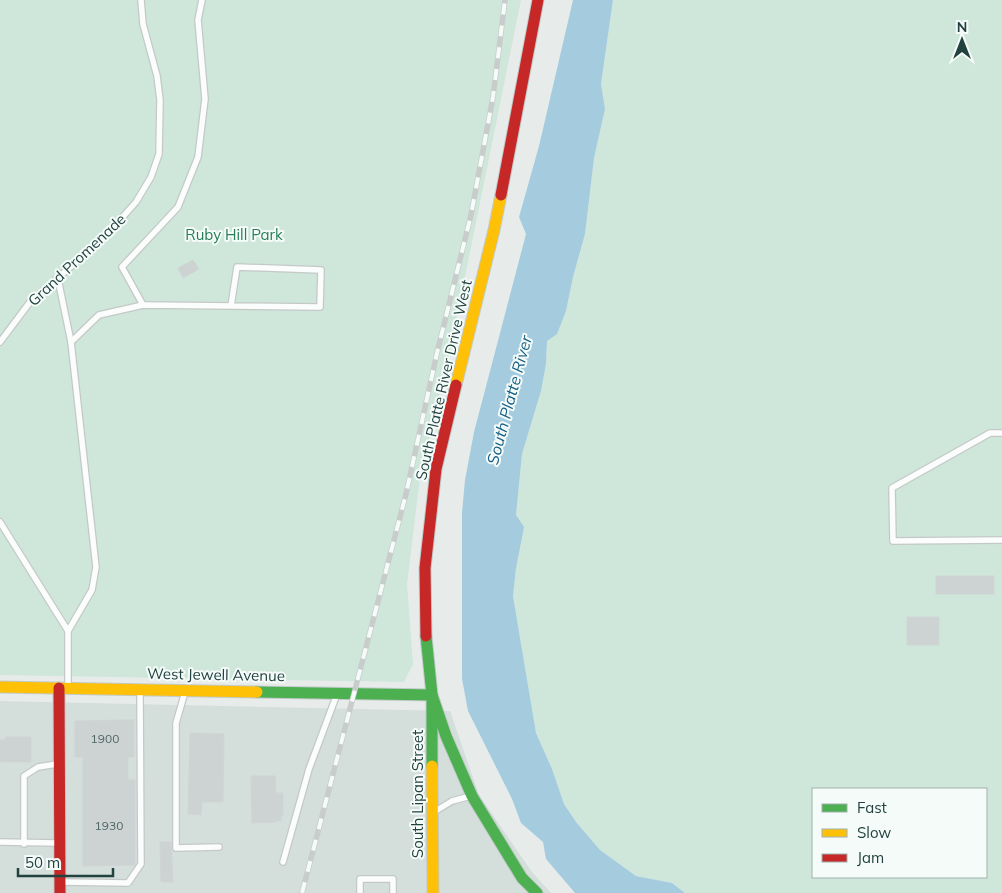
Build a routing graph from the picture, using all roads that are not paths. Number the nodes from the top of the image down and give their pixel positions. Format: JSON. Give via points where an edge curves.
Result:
{"nodes":[{"id":1,"x":141,"y":0,"type":"edge"},
{"id":2,"x":202,"y":0,"type":"edge"},
{"id":3,"x":538,"y":0,"type":"edge"},
{"id":4,"x":58,"y":279,"type":"junction"},
{"id":5,"x":143,"y":305,"type":"junction"},
{"id":6,"x":232,"y":306,"type":"junction"},
{"id":7,"x":0,"y":342,"type":"edge"},
{"id":8,"x":71,"y":342,"type":"junction"},
{"id":9,"x":1002,"y":433,"type":"edge"},
{"id":10,"x":0,"y":522,"type":"edge"},
{"id":11,"x":1002,"y":540,"type":"edge"},
{"id":12,"x":68,"y":632,"type":"junction"},
{"id":13,"x":0,"y":687,"type":"edge"},
{"id":14,"x":63,"y":688,"type":"junction"},
{"id":15,"x":140,"y":689,"type":"junction"},
{"id":16,"x":186,"y":690,"type":"junction"},
{"id":17,"x":338,"y":692,"type":"junction"},
{"id":18,"x":432,"y":695,"type":"junction"},
{"id":19,"x":60,"y":764,"type":"junction"},
{"id":20,"x":472,"y":796,"type":"junction"},
{"id":21,"x":433,"y":813,"type":"junction"},
{"id":22,"x":0,"y":842,"type":"edge"},
{"id":23,"x":60,"y":843,"type":"junction"},
{"id":24,"x":24,"y":844,"type":"junction"},
{"id":25,"x":219,"y":847,"type":"dead end"},
{"id":26,"x":283,"y":862,"type":"dead end"},
{"id":27,"x":60,"y":888,"type":"edge"},
{"id":28,"x":360,"y":893,"type":"edge"},
{"id":29,"x":393,"y":893,"type":"edge"},
{"id":30,"x":433,"y":893,"type":"edge"},
{"id":31,"x":536,"y":893,"type":"edge"}],
"edges":[{"from":1,"to":4,"type":"lane","name":"Grand Promenade","via":[[143,24],[160,100],[158,154],[151,177],[136,202],[105,237]]},
{"from":2,"to":5,"type":"lane","via":[[198,20],[205,98],[198,157],[178,208],[122,267]]},
{"from":3,"to":18,"type":"street","name":"South Platte River Drive West","via":[[494,230],[436,469],[425,568],[426,637]]},
{"from":4,"to":7,"type":"lane","name":"Grand Promenade","via":[[30,302]]},
{"from":4,"to":8,"type":"lane"},
{"from":5,"to":6,"type":"lane"},
{"from":5,"to":8,"type":"lane","via":[[99,315]]},
{"from":6,"to":6,"type":"lane","via":[[320,307],[321,270],[236,267]]},
{"from":8,"to":12,"type":"lane","via":[[96,567],[92,590]]},
{"from":9,"to":11,"type":"lane","via":[[990,433],[892,488],[893,541]]},
{"from":10,"to":12,"type":"lane"},
{"from":12,"to":14,"type":"lane"},
{"from":13,"to":14,"type":"street","name":"West Jewell Avenue"},
{"from":14,"to":15,"type":"street","name":"West Jewell Avenue"},
{"from":14,"to":19,"type":"street"},
{"from":15,"to":16,"type":"street","name":"West Jewell Avenue"},
{"from":15,"to":27,"type":"lane","via":[[141,864],[128,883]]},
{"from":16,"to":17,"type":"street","name":"West Jewell Avenue"},
{"from":16,"to":25,"type":"lane","via":[[176,723],[176,848]]},
{"from":17,"to":18,"type":"street","name":"West Jewell Avenue"},
{"from":17,"to":26,"type":"lane","via":[[309,769]]},
{"from":18,"to":20,"type":"street","name":"South Platte River Drive West"},
{"from":18,"to":21,"type":"street","name":"South Lipan Street"},
{"from":19,"to":23,"type":"street"},
{"from":19,"to":24,"type":"lane","via":[[38,766],[24,776]]},
{"from":20,"to":21,"type":"lane","via":[[452,801]]},
{"from":20,"to":31,"type":"street","name":"South Platte River Drive West","via":[[522,878]]},
{"from":21,"to":30,"type":"street","name":"South Lipan Street"},
{"from":22,"to":24,"type":"lane"},
{"from":23,"to":24,"type":"lane"},
{"from":23,"to":27,"type":"street"},
{"from":28,"to":29,"type":"lane","via":[[360,879],[393,879]]}]}
